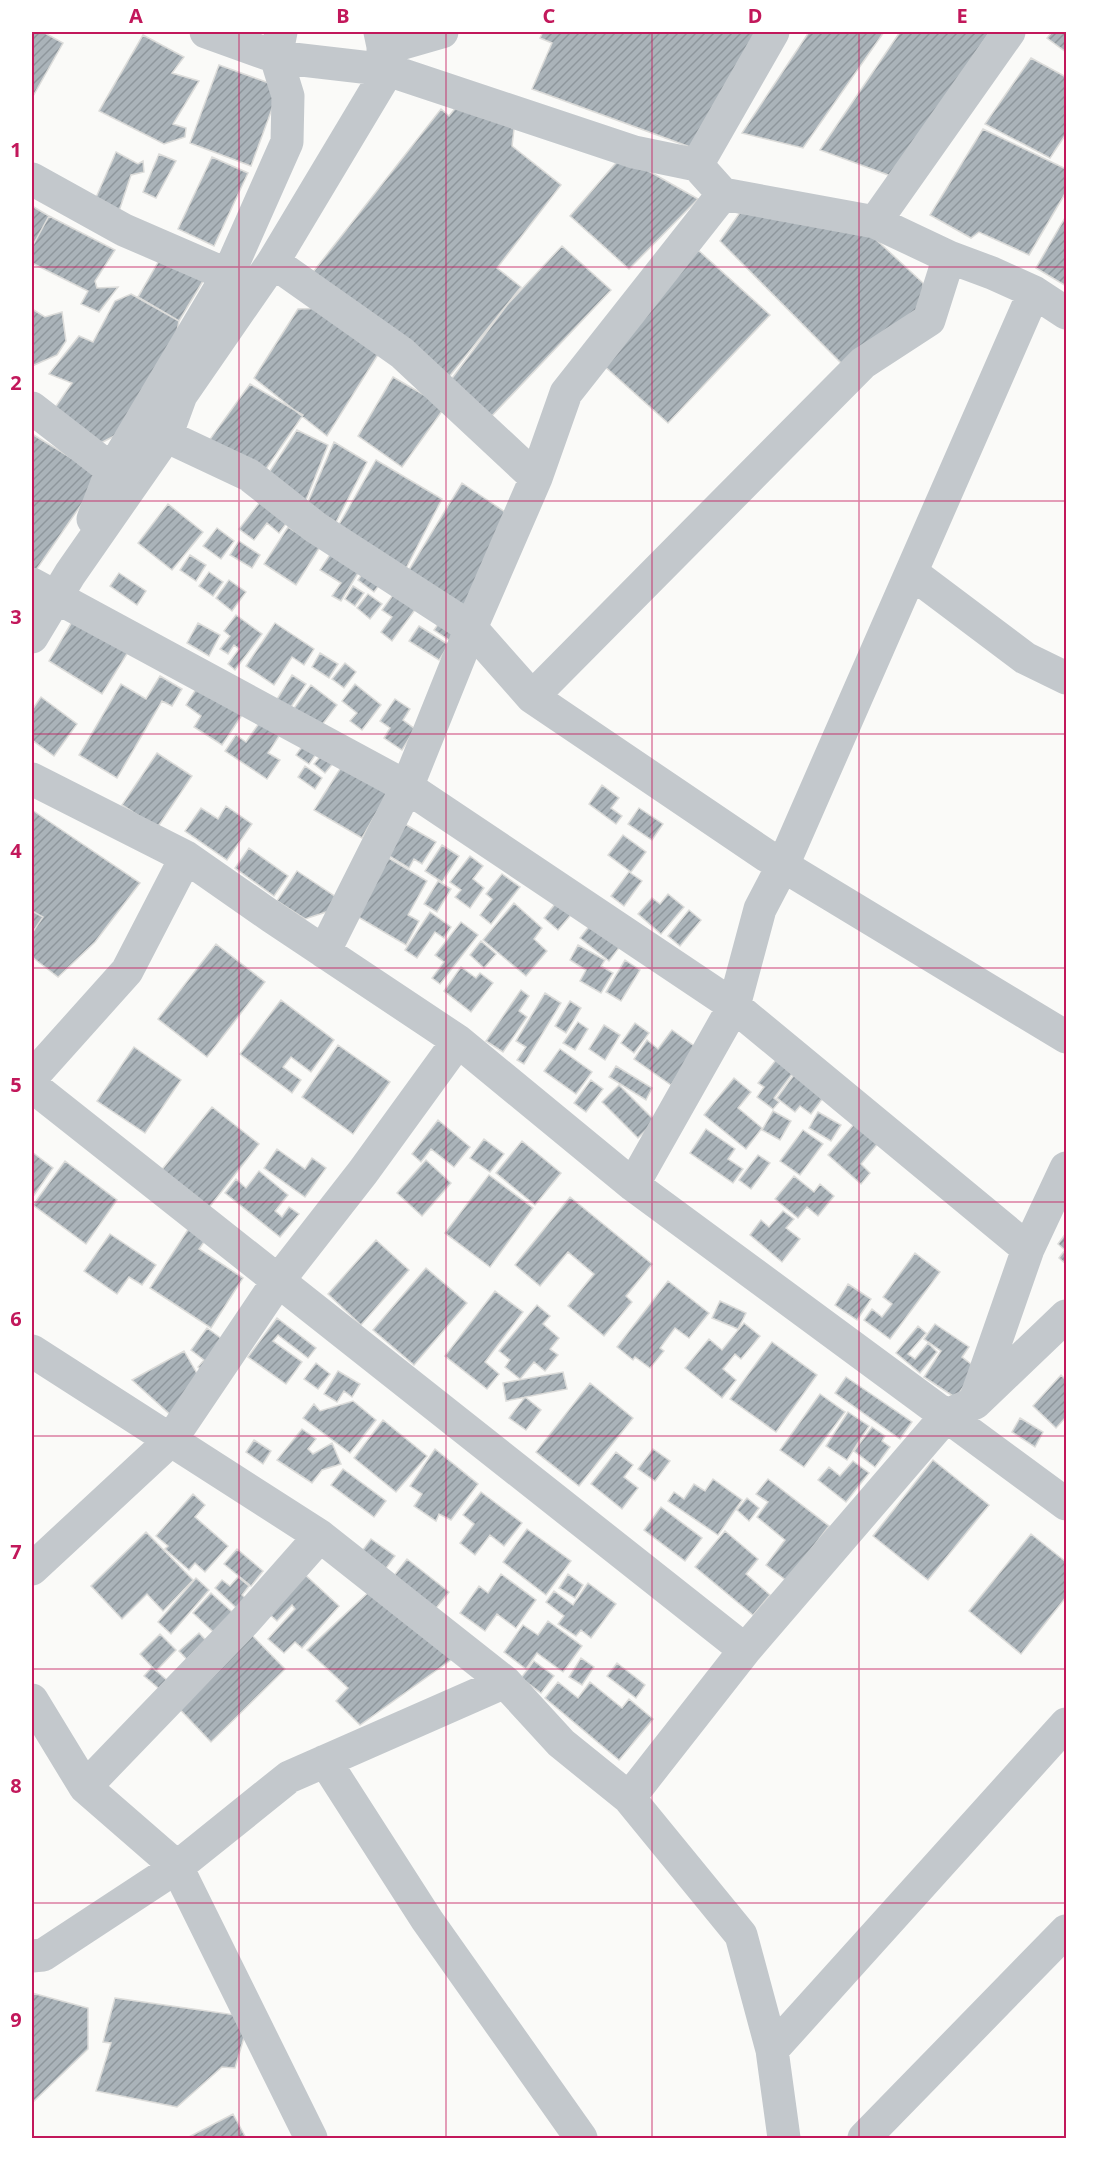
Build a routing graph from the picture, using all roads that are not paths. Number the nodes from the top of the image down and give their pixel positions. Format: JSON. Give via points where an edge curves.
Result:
{"nodes":[{"id":1,"x":206,"y":32,"type":"edge"},
{"id":2,"x":442,"y":32,"type":"edge"},
{"id":3,"x":773,"y":32,"type":"edge"},
{"id":4,"x":1009,"y":32,"type":"edge"},
{"id":5,"x":279,"y":44,"type":"edge"},
{"id":6,"x":384,"y":50,"type":"edge"},
{"id":7,"x":696,"y":165,"type":"junction"},
{"id":8,"x":32,"y":179,"type":"edge"},
{"id":9,"x":723,"y":194,"type":"junction"},
{"id":10,"x":875,"y":222,"type":"junction"},
{"id":11,"x":949,"y":257,"type":"junction"},
{"id":12,"x":273,"y":262,"type":"junction"},
{"id":13,"x":228,"y":275,"type":"junction"},
{"id":14,"x":1034,"y":292,"type":"junction"},
{"id":15,"x":1066,"y":314,"type":"edge"},
{"id":16,"x":32,"y":408,"type":"edge"},
{"id":17,"x":166,"y":436,"type":"junction"},
{"id":18,"x":112,"y":470,"type":"junction"},
{"id":19,"x":536,"y":478,"type":"junction"},
{"id":20,"x":912,"y":573,"type":"junction"},
{"id":21,"x":53,"y":585,"type":"edge"},
{"id":22,"x":471,"y":628,"type":"junction"},
{"id":23,"x":32,"y":637,"type":"edge"},
{"id":24,"x":1066,"y":678,"type":"edge"},
{"id":25,"x":532,"y":697,"type":"junction"},
{"id":26,"x":32,"y":779,"type":"edge"},
{"id":27,"x":407,"y":788,"type":"junction"},
{"id":28,"x":186,"y":857,"type":"junction"},
{"id":29,"x":783,"y":866,"type":"junction"},
{"id":30,"x":324,"y":952,"type":"junction"},
{"id":31,"x":734,"y":1006,"type":"junction"},
{"id":32,"x":1066,"y":1037,"type":"edge"},
{"id":33,"x":458,"y":1041,"type":"junction"},
{"id":34,"x":32,"y":1077,"type":"edge"},
{"id":35,"x":32,"y":1086,"type":"edge"},
{"id":36,"x":1066,"y":1168,"type":"edge"},
{"id":37,"x":633,"y":1185,"type":"junction"},
{"id":38,"x":1028,"y":1249,"type":"junction"},
{"id":39,"x":278,"y":1281,"type":"junction"},
{"id":40,"x":1066,"y":1316,"type":"edge"},
{"id":41,"x":32,"y":1351,"type":"edge"},
{"id":42,"x":961,"y":1409,"type":"junction"},
{"id":43,"x":170,"y":1442,"type":"junction"},
{"id":44,"x":1066,"y":1504,"type":"edge"},
{"id":45,"x":320,"y":1536,"type":"junction"},
{"id":46,"x":32,"y":1569,"type":"edge"},
{"id":47,"x":745,"y":1650,"type":"junction"},
{"id":48,"x":505,"y":1682,"type":"junction"},
{"id":49,"x":32,"y":1700,"type":"edge"},
{"id":50,"x":1066,"y":1724,"type":"edge"},
{"id":51,"x":325,"y":1761,"type":"junction"},
{"id":52,"x":85,"y":1787,"type":"junction"},
{"id":53,"x":629,"y":1798,"type":"junction"},
{"id":54,"x":177,"y":1867,"type":"junction"},
{"id":55,"x":1066,"y":1931,"type":"edge"},
{"id":56,"x":32,"y":1956,"type":"edge"},
{"id":57,"x":772,"y":2050,"type":"junction"},
{"id":58,"x":310,"y":2139,"type":"edge"},
{"id":59,"x":581,"y":2139,"type":"edge"},
{"id":60,"x":784,"y":2139,"type":"edge"},
{"id":61,"x":864,"y":2139,"type":"edge"}],
"edges":[{"from":1,"to":5,"type":"street"},
{"from":2,"to":6,"type":"street"},
{"from":3,"to":7,"type":"street"},
{"from":4,"to":10,"type":"street"},
{"from":5,"to":6,"type":"street"},
{"from":5,"to":13,"type":"street","via":[[288,96],[287,142]]},
{"from":6,"to":7,"type":"street","via":[[634,152]]},
{"from":6,"to":12,"type":"street"},
{"from":7,"to":9,"type":"street"},
{"from":8,"to":13,"type":"street","via":[[124,230]]},
{"from":9,"to":10,"type":"street"},
{"from":9,"to":19,"type":"street","via":[[566,393]]},
{"from":10,"to":11,"type":"street"},
{"from":11,"to":14,"type":"street"},
{"from":11,"to":25,"type":"street","via":[[929,320],[863,363]]},
{"from":12,"to":17,"type":"street","via":[[181,395]]},
{"from":12,"to":19,"type":"street","via":[[402,353]]},
{"from":13,"to":18,"type":"street"},
{"from":14,"to":15,"type":"street"},
{"from":14,"to":20,"type":"street"},
{"from":16,"to":18,"type":"street"},
{"from":17,"to":21,"type":"street"},
{"from":17,"to":22,"type":"street","via":[[249,475],[315,526]]},
{"from":18,"to":21,"type":"street"},
{"from":19,"to":22,"type":"street"},
{"from":20,"to":24,"type":"street","via":[[1025,658]]},
{"from":20,"to":29,"type":"street"},
{"from":21,"to":23,"type":"street"},
{"from":21,"to":27,"type":"street"},
{"from":22,"to":25,"type":"street"},
{"from":22,"to":27,"type":"street"},
{"from":25,"to":29,"type":"street"},
{"from":26,"to":28,"type":"street"},
{"from":27,"to":30,"type":"street"},
{"from":27,"to":31,"type":"street"},
{"from":28,"to":30,"type":"street"},
{"from":28,"to":34,"type":"street","via":[[127,971]]},
{"from":29,"to":31,"type":"street","via":[[760,909]]},
{"from":29,"to":32,"type":"street"},
{"from":30,"to":33,"type":"street"},
{"from":31,"to":37,"type":"street"},
{"from":31,"to":38,"type":"street"},
{"from":33,"to":37,"type":"street"},
{"from":33,"to":39,"type":"street"},
{"from":35,"to":39,"type":"street"},
{"from":36,"to":38,"type":"street"},
{"from":37,"to":42,"type":"street"},
{"from":38,"to":42,"type":"street"},
{"from":39,"to":43,"type":"street"},
{"from":39,"to":47,"type":"street"},
{"from":40,"to":42,"type":"street"},
{"from":41,"to":43,"type":"street"},
{"from":42,"to":44,"type":"street"},
{"from":42,"to":47,"type":"street"},
{"from":43,"to":45,"type":"street"},
{"from":43,"to":46,"type":"street"},
{"from":45,"to":48,"type":"street"},
{"from":45,"to":52,"type":"street","via":[[244,1622]]},
{"from":47,"to":53,"type":"street"},
{"from":48,"to":51,"type":"street"},
{"from":48,"to":53,"type":"street","via":[[561,1743]]},
{"from":49,"to":52,"type":"street"},
{"from":50,"to":57,"type":"street"},
{"from":51,"to":54,"type":"street","via":[[289,1777]]},
{"from":51,"to":59,"type":"street","via":[[427,1920]]},
{"from":52,"to":54,"type":"street"},
{"from":53,"to":57,"type":"street","via":[[741,1935]]},
{"from":54,"to":56,"type":"street","via":[[43,1955]]},
{"from":54,"to":58,"type":"street"},
{"from":55,"to":61,"type":"street"},
{"from":57,"to":60,"type":"street"}]}
